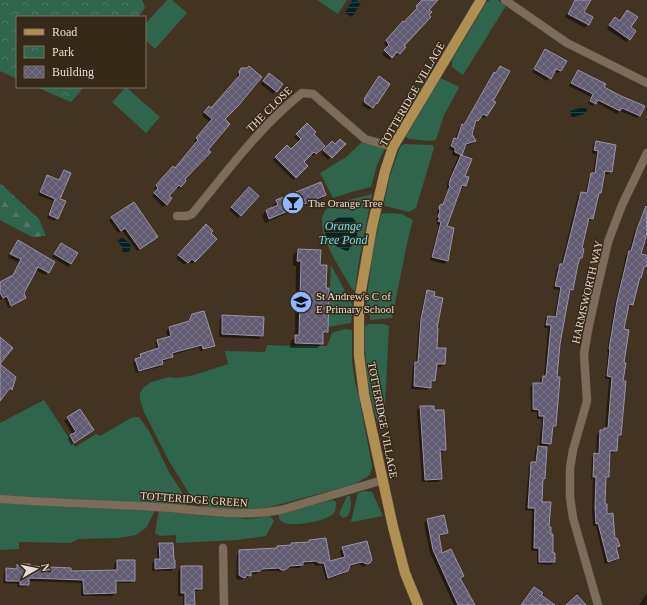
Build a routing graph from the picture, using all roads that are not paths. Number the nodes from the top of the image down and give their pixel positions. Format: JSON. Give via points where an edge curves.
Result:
{"nodes":[{"id":1,"x":481,"y":0,"type":"edge"},
{"id":2,"x":505,"y":0,"type":"edge"},
{"id":3,"x":647,"y":83,"type":"edge"},
{"id":4,"x":393,"y":147,"type":"junction"},
{"id":5,"x":647,"y":153,"type":"edge"},
{"id":6,"x":177,"y":216,"type":"dead end"},
{"id":7,"x":382,"y":480,"type":"junction"},
{"id":8,"x":0,"y":499,"type":"edge"},
{"id":9,"x":223,"y":548,"type":"dead end"},
{"id":10,"x":224,"y":605,"type":"edge"},
{"id":11,"x":418,"y":605,"type":"edge"},
{"id":12,"x":598,"y":605,"type":"edge"}],
"edges":[{"from":1,"to":4,"type":"main road","name":"TOTTERIDGE VILLAGE"},
{"from":2,"to":3,"type":"street","via":[[567,43]]},
{"from":4,"to":6,"type":"street","name":"THE CLOSE","via":[[365,139],[313,94],[302,92],[254,139],[192,214]]},
{"from":4,"to":7,"type":"main road","name":"TOTTERIDGE VILLAGE","via":[[372,227],[359,302],[361,374]]},
{"from":5,"to":12,"type":"street","name":"HARMSWORTH WAY","via":[[622,205],[603,262],[584,354],[587,402],[570,468],[573,518]]},
{"from":7,"to":8,"type":"street","name":"TOTTERIDGE GREEN","via":[[263,513],[236,514],[196,509]]},
{"from":7,"to":11,"type":"main road","name":"TOTTERIDGE VILLAGE","via":[[405,573]]},
{"from":9,"to":10,"type":"street"}]}
